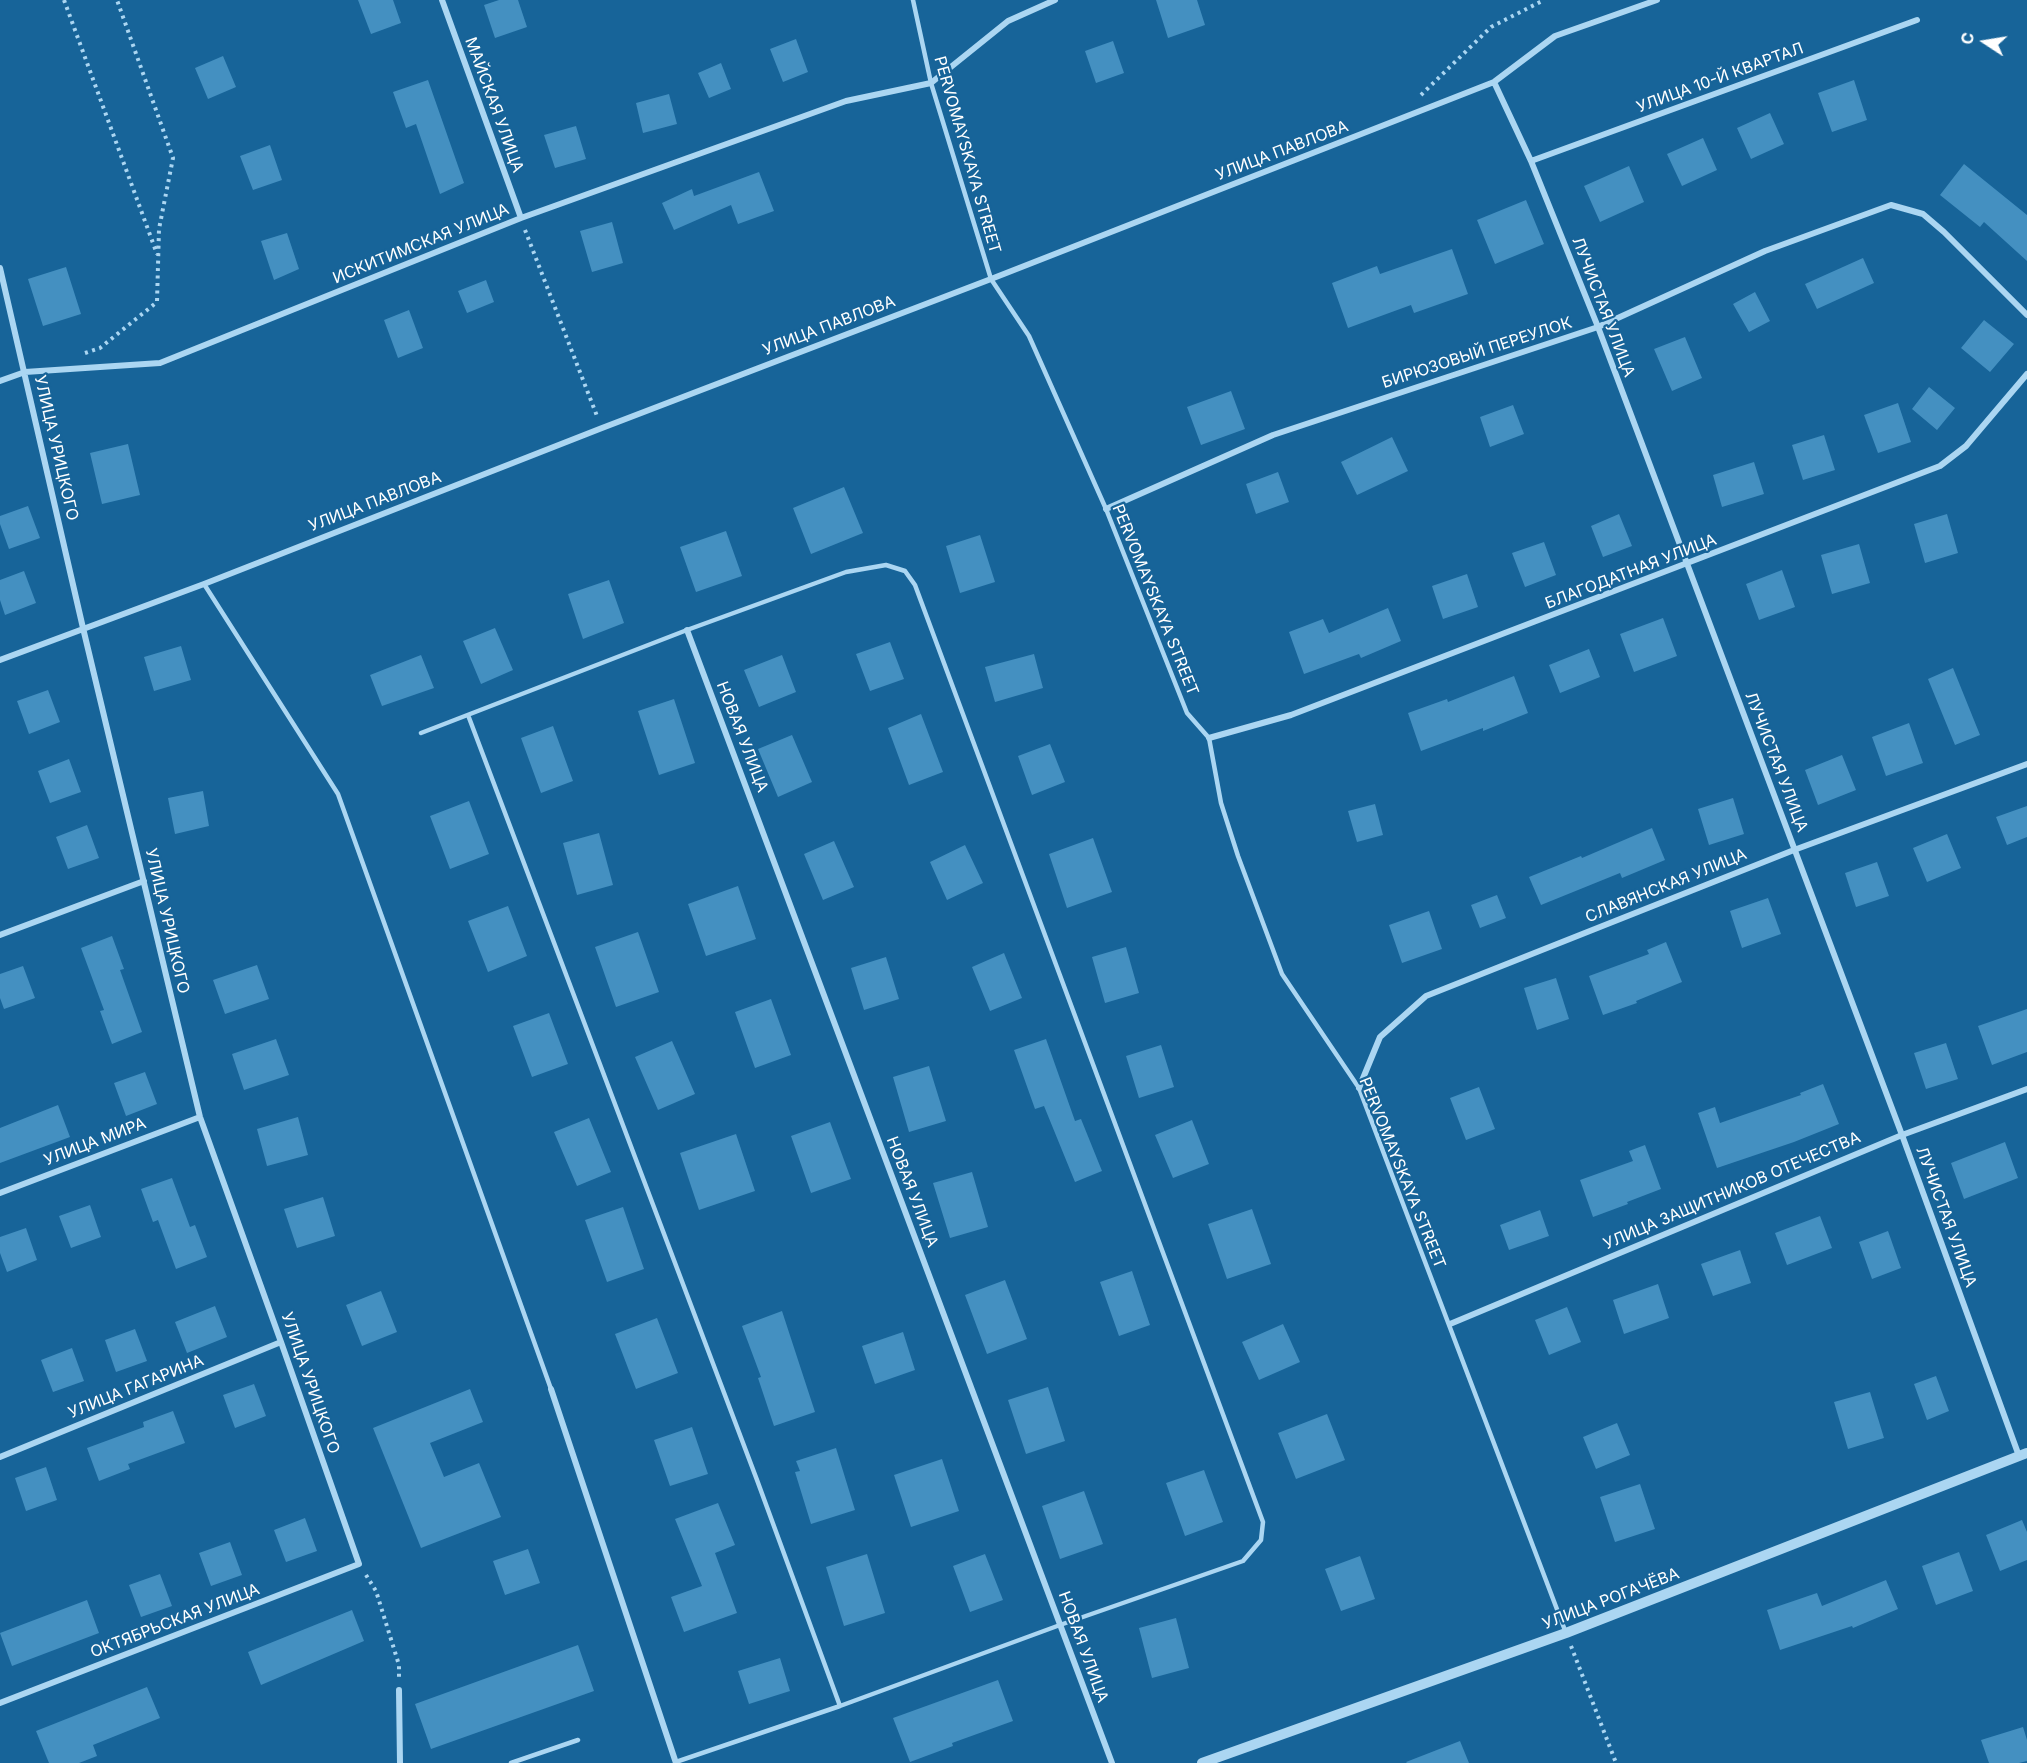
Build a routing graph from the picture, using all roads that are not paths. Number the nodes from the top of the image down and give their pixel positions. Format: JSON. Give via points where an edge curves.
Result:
{"nodes":[{"id":1,"x":442,"y":0,"type":"edge"},
{"id":2,"x":913,"y":0,"type":"edge"},
{"id":3,"x":1054,"y":0,"type":"edge"},
{"id":4,"x":1657,"y":0,"type":"edge"},
{"id":5,"x":1917,"y":20,"type":"dead end"},
{"id":6,"x":1494,"y":82,"type":"junction"},
{"id":7,"x":931,"y":83,"type":"junction"},
{"id":8,"x":1531,"y":161,"type":"junction"},
{"id":9,"x":521,"y":218,"type":"junction"},
{"id":10,"x":0,"y":268,"type":"edge"},
{"id":11,"x":992,"y":279,"type":"junction"},
{"id":12,"x":2027,"y":315,"type":"edge"},
{"id":13,"x":1598,"y":327,"type":"junction"},
{"id":14,"x":25,"y":372,"type":"junction"},
{"id":15,"x":2027,"y":374,"type":"edge"},
{"id":16,"x":0,"y":381,"type":"edge"},
{"id":17,"x":1106,"y":508,"type":"junction"},
{"id":18,"x":1688,"y":565,"type":"junction"},
{"id":19,"x":204,"y":584,"type":"junction"},
{"id":20,"x":83,"y":628,"type":"junction"},
{"id":21,"x":687,"y":630,"type":"junction"},
{"id":22,"x":0,"y":660,"type":"edge"},
{"id":23,"x":468,"y":716,"type":"junction"},
{"id":24,"x":421,"y":733,"type":"dead end"},
{"id":25,"x":1209,"y":738,"type":"junction"},
{"id":26,"x":2027,"y":764,"type":"edge"},
{"id":27,"x":1794,"y":850,"type":"junction"},
{"id":28,"x":144,"y":881,"type":"junction"},
{"id":29,"x":0,"y":935,"type":"edge"},
{"id":30,"x":1359,"y":1088,"type":"junction"},
{"id":31,"x":2027,"y":1089,"type":"edge"},
{"id":32,"x":200,"y":1117,"type":"junction"},
{"id":33,"x":1902,"y":1135,"type":"junction"},
{"id":34,"x":0,"y":1193,"type":"edge"},
{"id":35,"x":1450,"y":1324,"type":"junction"},
{"id":36,"x":281,"y":1342,"type":"junction"},
{"id":37,"x":551,"y":1389,"type":"joint"},
{"id":38,"x":2023,"y":1455,"type":"edge"},
{"id":39,"x":0,"y":1457,"type":"edge"},
{"id":40,"x":359,"y":1564,"type":"joint"},
{"id":41,"x":1060,"y":1625,"type":"junction"},
{"id":42,"x":1566,"y":1633,"type":"junction"},
{"id":43,"x":399,"y":1690,"type":"road end"},
{"id":44,"x":0,"y":1703,"type":"edge"},
{"id":45,"x":840,"y":1707,"type":"junction"},
{"id":46,"x":578,"y":1740,"type":"dead end"},
{"id":47,"x":400,"y":1763,"type":"edge"},
{"id":48,"x":511,"y":1763,"type":"edge"},
{"id":49,"x":676,"y":1763,"type":"edge"},
{"id":50,"x":1112,"y":1763,"type":"edge"},
{"id":51,"x":1202,"y":1763,"type":"edge"}],
"edges":[{"from":1,"to":9,"type":"street","name":"МАЙСКАЯ УЛИЦА"},
{"from":2,"to":7,"type":"lane","name":"PERVOMAYSKAYA STREET"},
{"from":3,"to":7,"type":"street","via":[[1008,21]]},
{"from":4,"to":6,"type":"street","name":"УЛИЦА ПАВЛОВА","via":[[1555,36]]},
{"from":5,"to":8,"type":"street","name":"УЛИЦА 10-Й КВАРТАЛ"},
{"from":6,"to":8,"type":"street","name":"ЛУЧИСТАЯ УЛИЦА"},
{"from":6,"to":11,"type":"street","name":"УЛИЦА ПАВЛОВА"},
{"from":7,"to":9,"type":"street","name":"ИСКИТИМСКАЯ УЛИЦА","via":[[846,101]]},
{"from":7,"to":11,"type":"lane","name":"PERVOMAYSKAYA STREET"},
{"from":8,"to":13,"type":"street","name":"ЛУЧИСТАЯ УЛИЦА"},
{"from":9,"to":14,"type":"street","name":"ИСКИТИМСКАЯ УЛИЦА","via":[[160,363]]},
{"from":10,"to":14,"type":"street","name":"УЛИЦА УРИЦКОГО"},
{"from":11,"to":17,"type":"lane","name":"PERVOMAYSKAYA STREET","via":[[1029,336]]},
{"from":11,"to":19,"type":"street","name":"УЛИЦА ПАВЛОВА"},
{"from":12,"to":13,"type":"street","name":"БИРЮЗОВЫЙ ПЕРЕУЛОК","via":[[1923,214],[1891,205],[1766,251]]},
{"from":13,"to":17,"type":"street","name":"БИРЮЗОВЫЙ ПЕРЕУЛОК","via":[[1273,435]]},
{"from":13,"to":18,"type":"street","name":"ЛУЧИСТАЯ УЛИЦА"},
{"from":14,"to":16,"type":"street","name":"ИСКИТИМСКАЯ УЛИЦА"},
{"from":14,"to":20,"type":"street","name":"УЛИЦА УРИЦКОГО"},
{"from":15,"to":18,"type":"street","name":"БЛАГОДАТНАЯ УЛИЦА","via":[[1966,446],[1940,466]]},
{"from":17,"to":25,"type":"lane","name":"PERVOMAYSKAYA STREET","via":[[1187,714]]},
{"from":18,"to":25,"type":"street","name":"БЛАГОДАТНАЯ УЛИЦА","via":[[1291,715]]},
{"from":18,"to":27,"type":"street","name":"ЛУЧИСТАЯ УЛИЦА"},
{"from":19,"to":20,"type":"street","name":"УЛИЦА ПАВЛОВА"},
{"from":19,"to":37,"type":"lane","via":[[338,795]]},
{"from":20,"to":22,"type":"street","name":"УЛИЦА ПАВЛОВА"},
{"from":20,"to":28,"type":"street","name":"УЛИЦА УРИЦКОГО"},
{"from":21,"to":23,"type":"lane"},
{"from":21,"to":41,"type":"street","name":"НОВАЯ УЛИЦА"},
{"from":21,"to":41,"type":"lane","via":[[846,572],[886,565],[905,571],[920,596],[1263,1522],[1261,1540],[1243,1561]]},
{"from":23,"to":24,"type":"lane"},
{"from":23,"to":45,"type":"lane"},
{"from":25,"to":30,"type":"lane","name":"PERVOMAYSKAYA STREET","via":[[1224,814],[1282,974]]},
{"from":26,"to":27,"type":"street","name":"СЛАВЯНСКАЯ УЛИЦА"},
{"from":27,"to":30,"type":"street","name":"СЛАВЯНСКАЯ УЛИЦА","via":[[1426,996],[1380,1037]]},
{"from":27,"to":33,"type":"street","name":"ЛУЧИСТАЯ УЛИЦА"},
{"from":28,"to":29,"type":"street"},
{"from":28,"to":32,"type":"street","name":"УЛИЦА УРИЦКОГО"},
{"from":30,"to":35,"type":"lane","name":"PERVOMAYSKAYA STREET"},
{"from":31,"to":33,"type":"street","name":"УЛИЦА ЗАЩИТНИКОВ ОТЕЧЕСТВА"},
{"from":32,"to":34,"type":"street","name":"УЛИЦА МИРА"},
{"from":32,"to":36,"type":"street","name":"УЛИЦА УРИЦКОГО"},
{"from":33,"to":35,"type":"street","name":"УЛИЦА ЗАЩИТНИКОВ ОТЕЧЕСТВА"},
{"from":33,"to":38,"type":"street","name":"ЛУЧИСТАЯ УЛИЦА"},
{"from":35,"to":42,"type":"lane","name":"PERVOMAYSKAYA STREET"},
{"from":36,"to":39,"type":"street","name":"УЛИЦА ГАГАРИНА"},
{"from":36,"to":40,"type":"street","name":"УЛИЦА УРИЦКОГО"},
{"from":37,"to":49,"type":"street"},
{"from":38,"to":42,"type":"street","name":"УЛИЦА РОГАЧЁВА"},
{"from":40,"to":44,"type":"street","name":"ОКТЯБРЬСКАЯ УЛИЦА"},
{"from":41,"to":45,"type":"lane"},
{"from":41,"to":50,"type":"street","name":"НОВАЯ УЛИЦА"},
{"from":42,"to":51,"type":"street","name":"УЛИЦА РОГАЧЁВА"},
{"from":43,"to":47,"type":"street"},
{"from":45,"to":49,"type":"lane"},
{"from":46,"to":48,"type":"lane"}]}
